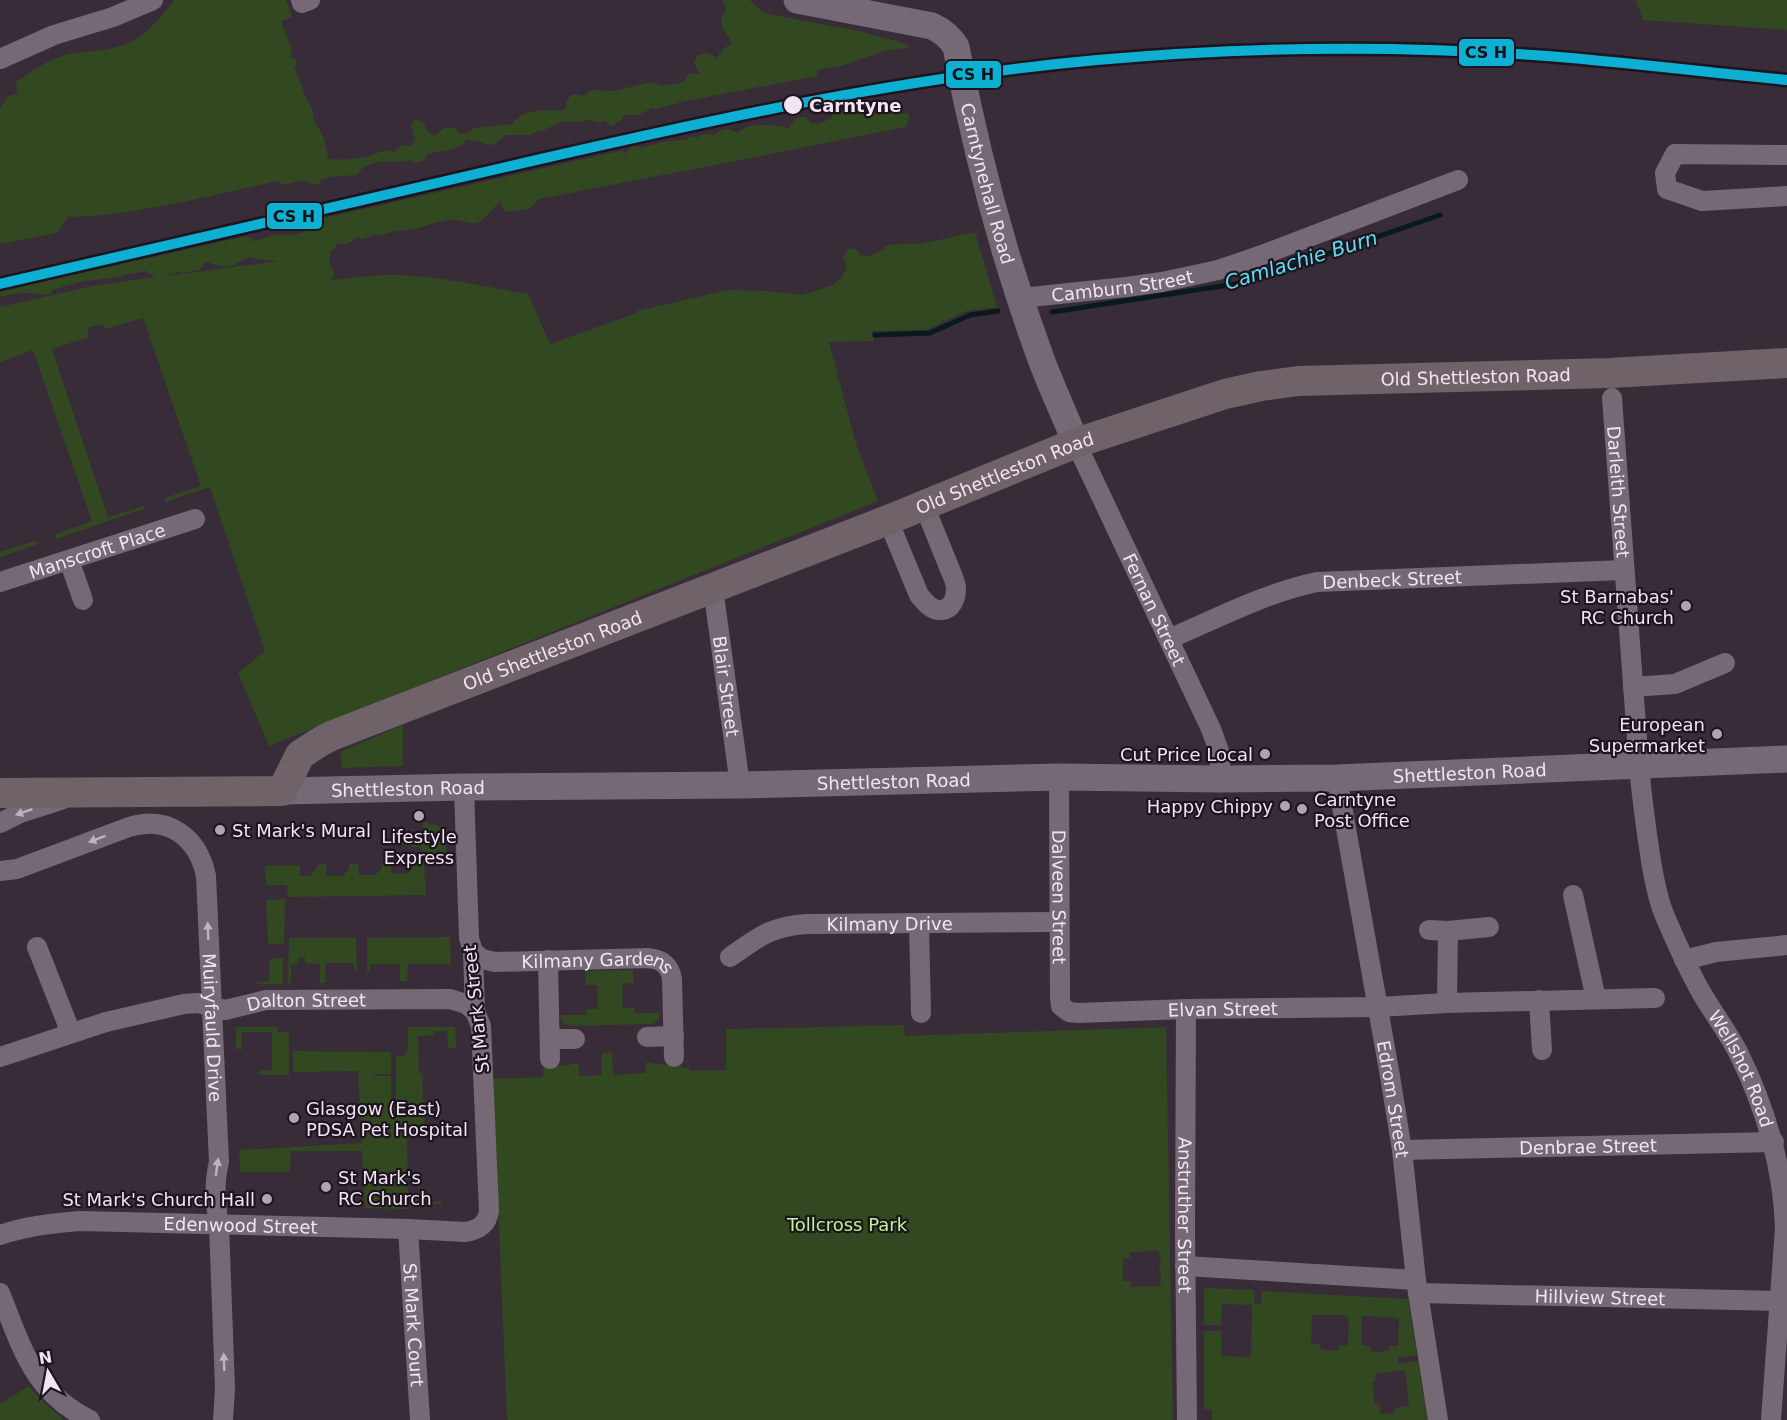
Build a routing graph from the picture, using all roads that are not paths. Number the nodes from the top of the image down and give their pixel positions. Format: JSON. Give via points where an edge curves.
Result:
{"nodes":[{"id":1,"x":153,"y":0,"type":"edge"},
{"id":2,"x":797,"y":0,"type":"edge"},
{"id":3,"x":0,"y":59,"type":"edge"},
{"id":4,"x":1787,"y":155,"type":"edge"},
{"id":5,"x":1458,"y":180,"type":"dead end"},
{"id":6,"x":1787,"y":196,"type":"edge"},
{"id":7,"x":1021,"y":298,"type":"junction"},
{"id":8,"x":1787,"y":363,"type":"edge"},
{"id":9,"x":1612,"y":398,"type":"dead end"},
{"id":10,"x":1076,"y":443,"type":"junction"},
{"id":11,"x":924,"y":506,"type":"junction"},
{"id":12,"x":195,"y":519,"type":"dead end"},
{"id":13,"x":888,"y":520,"type":"junction"},
{"id":14,"x":69,"y":560,"type":"junction"},
{"id":15,"x":1624,"y":570,"type":"junction"},
{"id":16,"x":0,"y":582,"type":"edge"},
{"id":17,"x":713,"y":588,"type":"junction"},
{"id":18,"x":83,"y":600,"type":"dead end"},
{"id":19,"x":1169,"y":639,"type":"junction"},
{"id":20,"x":1725,"y":663,"type":"dead end"},
{"id":21,"x":1633,"y":687,"type":"junction"},
{"id":22,"x":1787,"y":759,"type":"edge"},
{"id":23,"x":1639,"y":766,"type":"junction"},
{"id":24,"x":1059,"y":777,"type":"junction"},
{"id":25,"x":1337,"y":778,"type":"junction"},
{"id":26,"x":1220,"y":779,"type":"junction"},
{"id":27,"x":740,"y":785,"type":"junction"},
{"id":28,"x":464,"y":788,"type":"junction"},
{"id":29,"x":282,"y":791,"type":"junction"},
{"id":30,"x":0,"y":793,"type":"edge"},
{"id":31,"x":90,"y":793,"type":"junction"},
{"id":32,"x":0,"y":823,"type":"edge"},
{"id":33,"x":0,"y":872,"type":"edge"},
{"id":34,"x":1573,"y":895,"type":"dead end"},
{"id":35,"x":1059,"y":922,"type":"junction"},
{"id":36,"x":919,"y":923,"type":"junction"},
{"id":37,"x":1489,"y":927,"type":"dead end"},
{"id":38,"x":1787,"y":945,"type":"edge"},
{"id":39,"x":37,"y":947,"type":"dead end"},
{"id":40,"x":473,"y":952,"type":"junction"},
{"id":41,"x":730,"y":957,"type":"dead end"},
{"id":42,"x":548,"y":960,"type":"junction"},
{"id":43,"x":1684,"y":960,"type":"junction"},
{"id":44,"x":1655,"y":998,"type":"dead end"},
{"id":45,"x":1596,"y":999,"type":"junction"},
{"id":46,"x":1539,"y":1000,"type":"junction"},
{"id":47,"x":1447,"y":1003,"type":"junction"},
{"id":48,"x":1378,"y":1007,"type":"junction"},
{"id":49,"x":212,"y":1008,"type":"junction"},
{"id":50,"x":1186,"y":1009,"type":"junction"},
{"id":51,"x":475,"y":1011,"type":"junction"},
{"id":52,"x":1069,"y":1012,"type":"joint"},
{"id":53,"x":921,"y":1013,"type":"dead end"},
{"id":54,"x":70,"y":1033,"type":"junction"},
{"id":55,"x":674,"y":1036,"type":"junction"},
{"id":56,"x":647,"y":1037,"type":"dead end"},
{"id":57,"x":575,"y":1039,"type":"dead end"},
{"id":58,"x":550,"y":1040,"type":"junction"},
{"id":59,"x":1542,"y":1050,"type":"dead end"},
{"id":60,"x":0,"y":1057,"type":"edge"},
{"id":61,"x":674,"y":1057,"type":"dead end"},
{"id":62,"x":550,"y":1059,"type":"dead end"},
{"id":63,"x":1774,"y":1142,"type":"junction"},
{"id":64,"x":1402,"y":1150,"type":"junction"},
{"id":65,"x":1785,"y":1202,"type":"edge"},
{"id":66,"x":219,"y":1224,"type":"junction"},
{"id":67,"x":408,"y":1228,"type":"junction"},
{"id":68,"x":480,"y":1228,"type":"joint"},
{"id":69,"x":0,"y":1235,"type":"edge"},
{"id":70,"x":1185,"y":1266,"type":"junction"},
{"id":71,"x":1417,"y":1287,"type":"junction"},
{"id":72,"x":0,"y":1293,"type":"edge"},
{"id":73,"x":1780,"y":1301,"type":"junction"},
{"id":74,"x":1781,"y":1360,"type":"edge"},
{"id":75,"x":90,"y":1420,"type":"edge"},
{"id":76,"x":223,"y":1420,"type":"edge"},
{"id":77,"x":420,"y":1420,"type":"edge"},
{"id":78,"x":1187,"y":1420,"type":"edge"},
{"id":79,"x":1438,"y":1420,"type":"edge"},
{"id":80,"x":1771,"y":1420,"type":"edge"}],
"edges":[{"from":1,"to":3,"type":"street"},
{"from":2,"to":7,"type":"street","name":"Carntynehall Road","via":[[926,25],[950,38],[956,48],[985,177]]},
{"from":4,"to":6,"type":"street","via":[[1675,154],[1665,173],[1667,189],[1702,201]]},
{"from":5,"to":7,"type":"street","name":"Camburn Street","via":[[1218,270],[1144,285]]},
{"from":7,"to":10,"type":"street","name":"Carntynehall Road","via":[[1042,362]]},
{"from":8,"to":10,"type":"main road","name":"Old Shettleston Road","via":[[1618,373],[1298,381],[1225,394]]},
{"from":9,"to":15,"type":"street","name":"Darleith Street"},
{"from":10,"to":11,"type":"main road","name":"Old Shettleston Road"},
{"from":10,"to":19,"type":"street","name":"Fernan Street"},
{"from":11,"to":13,"type":"main road","name":"Old Shettleston Road"},
{"from":11,"to":13,"type":"street","via":[[955,581],[955,597],[948,608],[934,609],[926,604]]},
{"from":12,"to":14,"type":"street","name":"Manscroft Place"},
{"from":13,"to":17,"type":"main road","name":"Old Shettleston Road"},
{"from":14,"to":16,"type":"street","name":"Manscroft Place"},
{"from":14,"to":18,"type":"street"},
{"from":15,"to":19,"type":"street","name":"Denbeck Street","via":[[1317,582],[1270,596]]},
{"from":15,"to":21,"type":"street","name":"Darleith Street"},
{"from":17,"to":27,"type":"street","name":"Blair Street"},
{"from":17,"to":29,"type":"main road","name":"Old Shettleston Road","via":[[318,742],[300,755]]},
{"from":19,"to":26,"type":"street","name":"Fernan Street","via":[[1211,729],[1220,754]]},
{"from":20,"to":21,"type":"street","via":[[1675,684]]},
{"from":21,"to":23,"type":"street","name":"Darleith Street"},
{"from":22,"to":23,"type":"street","name":"Shettleston Road"},
{"from":23,"to":25,"type":"street","name":"Shettleston Road"},
{"from":23,"to":43,"type":"street","name":"Wellshot Road","via":[[1657,891]]},
{"from":24,"to":26,"type":"street","name":"Shettleston Road"},
{"from":24,"to":27,"type":"street","name":"Shettleston Road"},
{"from":24,"to":35,"type":"street","name":"Dalveen Street"},
{"from":25,"to":26,"type":"street","name":"Shettleston Road"},
{"from":25,"to":48,"type":"street","name":"Edrom Street"},
{"from":27,"to":28,"type":"street","name":"Shettleston Road"},
{"from":28,"to":29,"type":"street","name":"Shettleston Road"},
{"from":28,"to":40,"type":"street","name":"St Mark Street","via":[[469,938]]},
{"from":29,"to":31,"type":"main road","name":"Shettleston Road"},
{"from":30,"to":31,"type":"main road","name":"Shettleston Road"},
{"from":31,"to":32,"type":"street","one_way":true,"via":[[20,813]]},
{"from":49,"to":33,"type":"street","name":"Muiryfauld Drive","one_way":true,"via":[[206,876],[196,849],[179,832],[160,824],[141,823]]},
{"from":34,"to":45,"type":"street"},
{"from":35,"to":36,"type":"street","name":"Kilmany Drive"},
{"from":35,"to":52,"type":"street","name":"Dalveen Street","via":[[1060,997],[1061,1006]]},
{"from":36,"to":41,"type":"street","name":"Kilmany Drive","via":[[786,926],[761,935]]},
{"from":36,"to":53,"type":"street"},
{"from":37,"to":47,"type":"street","via":[[1439,931]]},
{"from":38,"to":43,"type":"street","via":[[1716,952]]},
{"from":39,"to":54,"type":"street"},
{"from":40,"to":42,"type":"street","name":"Kilmany Gardens","via":[[495,962]]},
{"from":40,"to":51,"type":"street","name":"St Mark Street"},
{"from":42,"to":55,"type":"street","name":"Kilmany Gardens","via":[[648,958],[666,964],[671,973]]},
{"from":42,"to":58,"type":"street"},
{"from":43,"to":63,"type":"street","name":"Wellshot Road","via":[[1738,1053]]},
{"from":44,"to":45,"type":"street","name":"Elvan Street"},
{"from":45,"to":46,"type":"street","name":"Elvan Street"},
{"from":46,"to":47,"type":"street","name":"Elvan Street"},
{"from":46,"to":59,"type":"street"},
{"from":47,"to":48,"type":"street","name":"Elvan Street"},
{"from":48,"to":50,"type":"street","name":"Elvan Street"},
{"from":48,"to":64,"type":"street","name":"Edrom Street"},
{"from":49,"to":51,"type":"street","name":"Dalton Street","via":[[231,1009],[266,1000],[450,999]]},
{"from":49,"to":54,"type":"street","name":"Dalton Street","via":[[184,1004]]},
{"from":66,"to":49,"type":"street","name":"Muiryfauld Drive","one_way":true},
{"from":50,"to":52,"type":"street","name":"Elvan Street"},
{"from":50,"to":70,"type":"street","name":"Anstruther Street"},
{"from":51,"to":68,"type":"street","name":"St Mark Street","via":[[481,1026],[489,1211]]},
{"from":54,"to":60,"type":"street","name":"Dalton Street"},
{"from":55,"to":56,"type":"street"},
{"from":55,"to":61,"type":"street","name":"Kilmany Gardens"},
{"from":57,"to":58,"type":"street"},
{"from":58,"to":62,"type":"street"},
{"from":63,"to":64,"type":"street","name":"Denbrae Street"},
{"from":63,"to":65,"type":"street","name":"Wellshot Road"},
{"from":64,"to":71,"type":"street","name":"Edrom Street"},
{"from":65,"to":73,"type":"street","name":"Wellshot Road"},
{"from":66,"to":67,"type":"street","name":"Edenwood Street"},
{"from":66,"to":69,"type":"street","name":"Edenwood Street","via":[[51,1222]]},
{"from":76,"to":66,"type":"street","name":"Muiryfauld Drive","one_way":true},
{"from":67,"to":68,"type":"street","name":"Edenwood Street","via":[[465,1232]]},
{"from":67,"to":77,"type":"street","name":"St Mark Court"},
{"from":70,"to":71,"type":"street","name":"Hillview Street"},
{"from":70,"to":78,"type":"street","name":"Anstruther Street"},
{"from":71,"to":73,"type":"street","name":"Hillview Street"},
{"from":71,"to":79,"type":"street","name":"Edrom Street"},
{"from":72,"to":75,"type":"street","via":[[24,1353],[42,1384],[66,1406]]},
{"from":73,"to":74,"type":"street","name":"Wellshot Road"},
{"from":74,"to":80,"type":"street","name":"Wellshot Road"}]}
